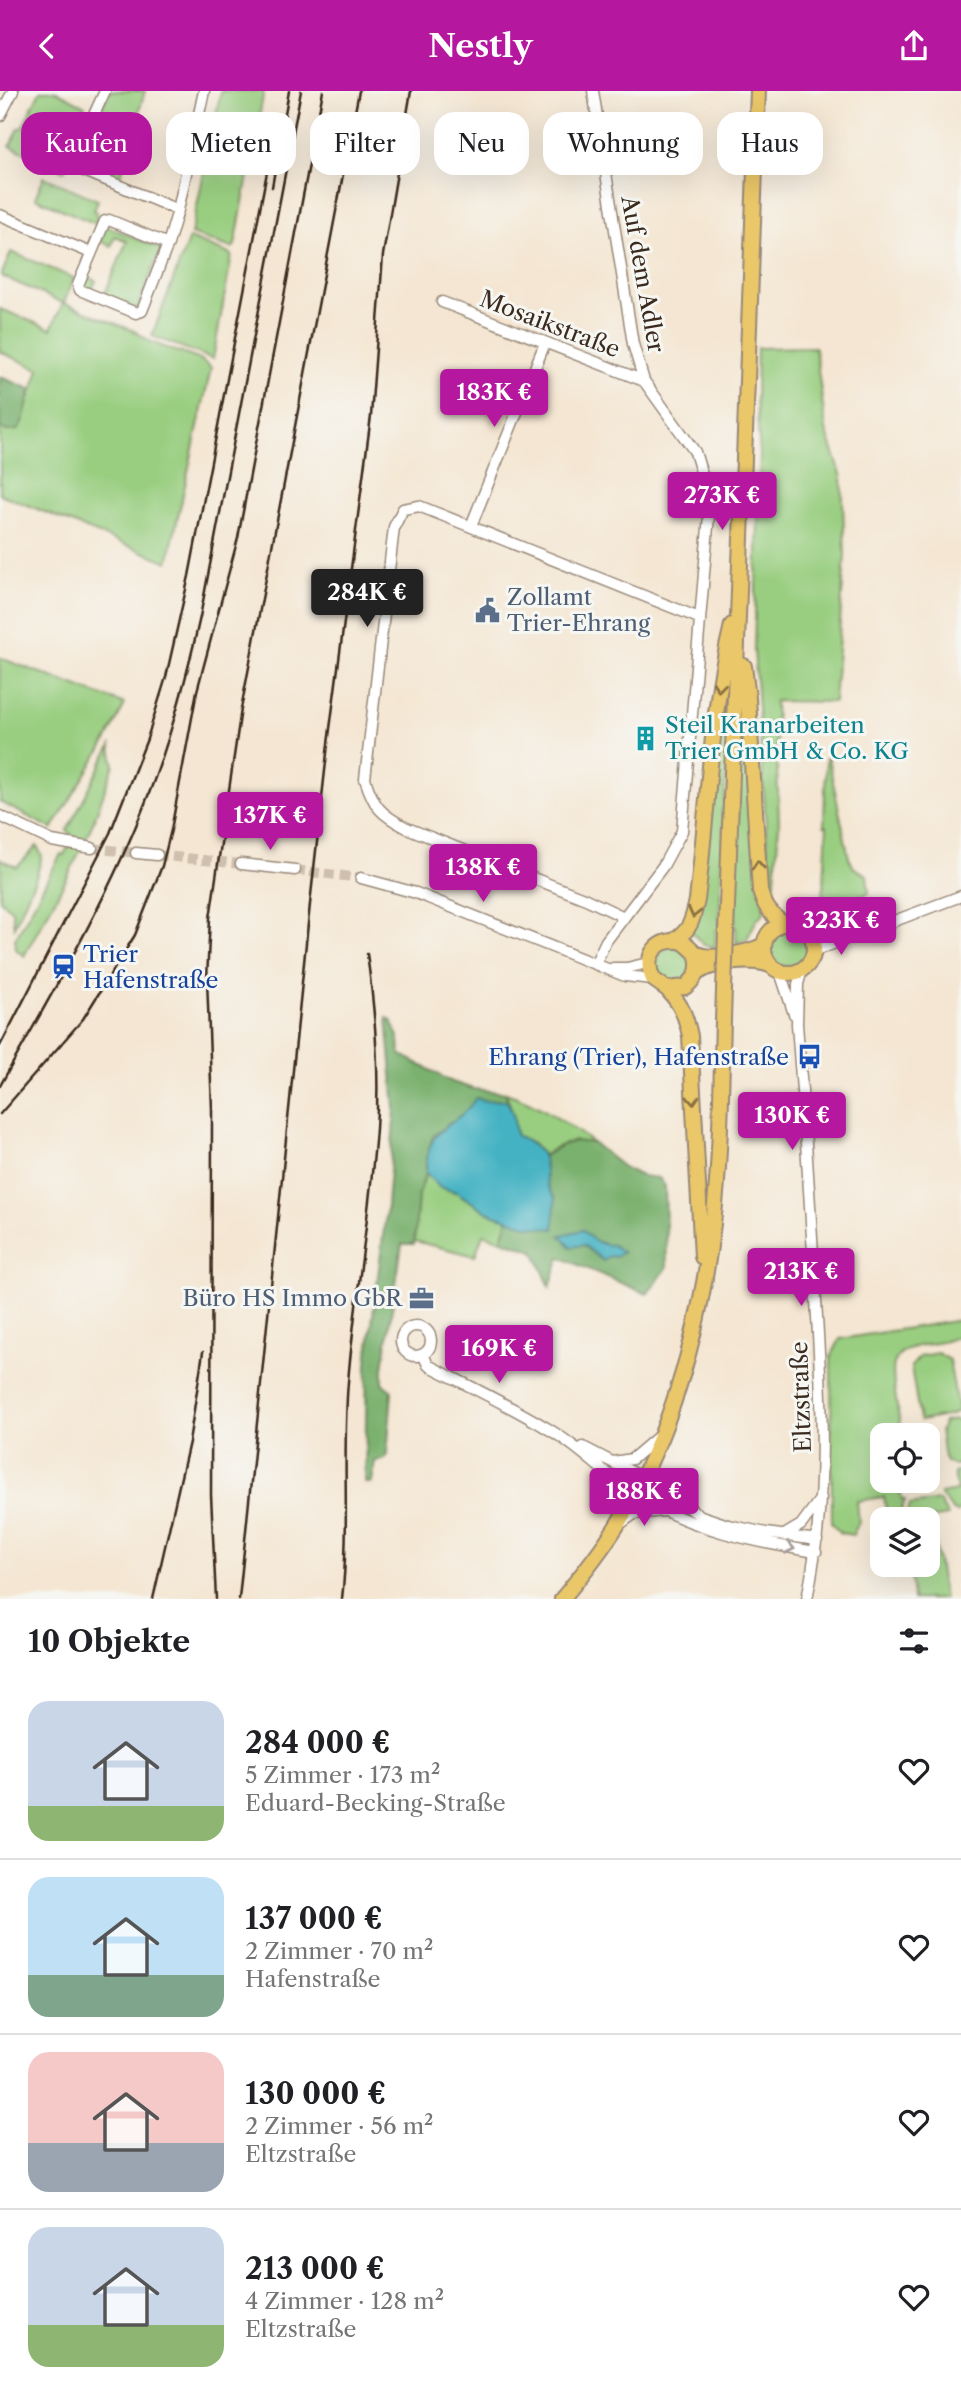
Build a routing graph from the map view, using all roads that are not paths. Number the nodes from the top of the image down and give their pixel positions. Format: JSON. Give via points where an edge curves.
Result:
{"nodes":[{"id":1,"x":13,"y":91,"type":"edge"},
{"id":2,"x":105,"y":91,"type":"edge"},
{"id":3,"x":204,"y":91,"type":"edge"},
{"id":4,"x":593,"y":91,"type":"edge"},
{"id":5,"x":758,"y":91,"type":"edge"},
{"id":6,"x":0,"y":116,"type":"edge"},
{"id":7,"x":178,"y":210,"type":"junction"},
{"id":8,"x":0,"y":215,"type":"edge"},
{"id":9,"x":168,"y":244,"type":"junction"},
{"id":10,"x":91,"y":253,"type":"junction"},
{"id":11,"x":442,"y":302,"type":"dead end"},
{"id":12,"x":545,"y":343,"type":"junction"},
{"id":13,"x":644,"y":381,"type":"junction"},
{"id":14,"x":471,"y":526,"type":"junction"},
{"id":15,"x":739,"y":596,"type":"junction"},
{"id":16,"x":738,"y":617,"type":"junction"},
{"id":17,"x":699,"y":618,"type":"junction"},
{"id":18,"x":0,"y":816,"type":"edge"},
{"id":19,"x":92,"y":848,"type":"tunnel mouth"},
{"id":20,"x":136,"y":853,"type":"tunnel mouth"},
{"id":21,"x":157,"y":855,"type":"tunnel mouth"},
{"id":22,"x":241,"y":864,"type":"tunnel mouth"},
{"id":23,"x":295,"y":870,"type":"tunnel mouth"},
{"id":24,"x":361,"y":878,"type":"tunnel mouth"},
{"id":25,"x":961,"y":896,"type":"edge"},
{"id":26,"x":624,"y":917,"type":"junction"},
{"id":27,"x":784,"y":924,"type":"junction"},
{"id":28,"x":810,"y":934,"type":"junction"},
{"id":29,"x":854,"y":935,"type":"junction"},
{"id":30,"x":675,"y":940,"type":"junction"},
{"id":31,"x":764,"y":944,"type":"junction"},
{"id":32,"x":814,"y":951,"type":"junction"},
{"id":33,"x":696,"y":953,"type":"junction"},
{"id":34,"x":648,"y":963,"type":"junction"},
{"id":35,"x":595,"y":964,"type":"junction"},
{"id":36,"x":775,"y":968,"type":"junction"},
{"id":37,"x":802,"y":970,"type":"junction"},
{"id":38,"x":697,"y":973,"type":"junction"},
{"id":39,"x":653,"y":979,"type":"junction"},
{"id":40,"x":667,"y":989,"type":"junction"},
{"id":41,"x":797,"y":1024,"type":"junction"},
{"id":42,"x":703,"y":1285,"type":"junction"},
{"id":43,"x":424,"y":1354,"type":"dead end"},
{"id":44,"x":555,"y":1432,"type":"junction"},
{"id":45,"x":660,"y":1436,"type":"junction"},
{"id":46,"x":612,"y":1462,"type":"junction"},
{"id":47,"x":641,"y":1478,"type":"junction"},
{"id":48,"x":634,"y":1493,"type":"junction"},
{"id":49,"x":821,"y":1497,"type":"junction"},
{"id":50,"x":666,"y":1511,"type":"junction"},
{"id":51,"x":616,"y":1526,"type":"junction"},
{"id":52,"x":786,"y":1534,"type":"junction"},
{"id":53,"x":817,"y":1540,"type":"junction"},
{"id":54,"x":816,"y":1552,"type":"junction"},
{"id":55,"x":562,"y":1599,"type":"edge"},
{"id":56,"x":807,"y":1599,"type":"edge"}],
"edges":[{"from":1,"to":6,"type":"street"},
{"from":2,"to":7,"type":"street","via":[[72,162]]},
{"from":3,"to":7,"type":"street"},
{"from":4,"to":13,"type":"street","name":"Auf dem Adler","via":[[633,344]]},
{"from":5,"to":15,"type":"main road"},
{"from":7,"to":9,"type":"street"},
{"from":8,"to":10,"type":"street"},
{"from":9,"to":10,"type":"street","via":[[109,220]]},
{"from":9,"to":10,"type":"street","via":[[142,311],[136,313],[80,291],[78,285]]},
{"from":11,"to":12,"type":"street","name":"Mosaikstraße"},
{"from":12,"to":13,"type":"street","name":"Mosaikstraße"},
{"from":12,"to":14,"type":"street"},
{"from":13,"to":17,"type":"street","name":"Auf dem Adler","via":[[695,451],[705,485],[709,515]]},
{"from":14,"to":17,"type":"street"},
{"from":14,"to":26,"type":"street","via":[[419,506],[402,509],[397,518],[365,779],[372,802],[389,819],[407,828]]},
{"from":15,"to":16,"type":"main road"},
{"from":15,"to":30,"type":"main road","one_way":true,"via":[[722,667],[697,900],[687,933]]},
{"from":27,"to":16,"type":"main road","one_way":true,"via":[[765,906],[760,891]]},
{"from":16,"to":42,"type":"main road","bridge":true,"via":[[716,1183]]},
{"from":17,"to":26,"type":"street","name":"Auf dem Adler","via":[[682,831],[663,866]]},
{"from":18,"to":19,"type":"street","via":[[52,841]]},
{"from":20,"to":21,"type":"street"},
{"from":22,"to":23,"type":"street"},
{"from":24,"to":35,"type":"street","via":[[416,893]]},
{"from":25,"to":29,"type":"street"},
{"from":26,"to":35,"type":"street","name":"Auf dem Adler"},
{"from":27,"to":28,"type":"main road","via":[[799,925]]},
{"from":27,"to":31,"type":"main road","via":[[771,931]]},
{"from":28,"to":29,"type":"street"},
{"from":28,"to":32,"type":"main road"},
{"from":29,"to":32,"type":"street"},
{"from":30,"to":33,"type":"main road"},
{"from":30,"to":34,"type":"main road","via":[[657,946]]},
{"from":31,"to":33,"type":"main road","via":[[725,956]]},
{"from":31,"to":36,"type":"main road","via":[[765,955]]},
{"from":32,"to":37,"type":"main road"},
{"from":33,"to":38,"type":"main road"},
{"from":34,"to":35,"type":"street","via":[[618,969]]},
{"from":34,"to":39,"type":"main road"},
{"from":35,"to":39,"type":"street","via":[[625,976]]},
{"from":36,"to":37,"type":"main road","via":[[791,973]]},
{"from":36,"to":38,"type":"main road","via":[[752,961]]},
{"from":36,"to":41,"type":"street","name":"Eltzstraße"},
{"from":37,"to":41,"type":"street","name":"Eltzstraße"},
{"from":38,"to":40,"type":"main road","via":[[685,987]]},
{"from":39,"to":40,"type":"main road"},
{"from":40,"to":42,"type":"main road","one_way":true,"via":[[686,1014],[690,1036]]},
{"from":41,"to":49,"type":"street","name":"Eltzstraße","via":[[822,1392]]},
{"from":42,"to":45,"type":"main road","via":[[686,1360]]},
{"from":43,"to":44,"type":"street","via":[[428,1365]]},
{"from":44,"to":46,"type":"street"},
{"from":44,"to":48,"type":"street"},
{"from":45,"to":46,"type":"street","via":[[632,1459]]},
{"from":45,"to":47,"type":"main road"},
{"from":46,"to":47,"type":"street"},
{"from":47,"to":48,"type":"main road"},
{"from":47,"to":52,"type":"street","via":[[701,1516]]},
{"from":48,"to":50,"type":"street"},
{"from":48,"to":51,"type":"main road"},
{"from":49,"to":52,"type":"street","via":[[801,1525]]},
{"from":49,"to":53,"type":"street","name":"Eltzstraße"},
{"from":50,"to":51,"type":"street","via":[[634,1514]]},
{"from":50,"to":54,"type":"street","one_way":true,"via":[[727,1533]]},
{"from":51,"to":55,"type":"main road"},
{"from":52,"to":53,"type":"street"},
{"from":53,"to":54,"type":"street","name":"Eltzstraße"},
{"from":54,"to":56,"type":"street","name":"Eltzstraße"}]}
